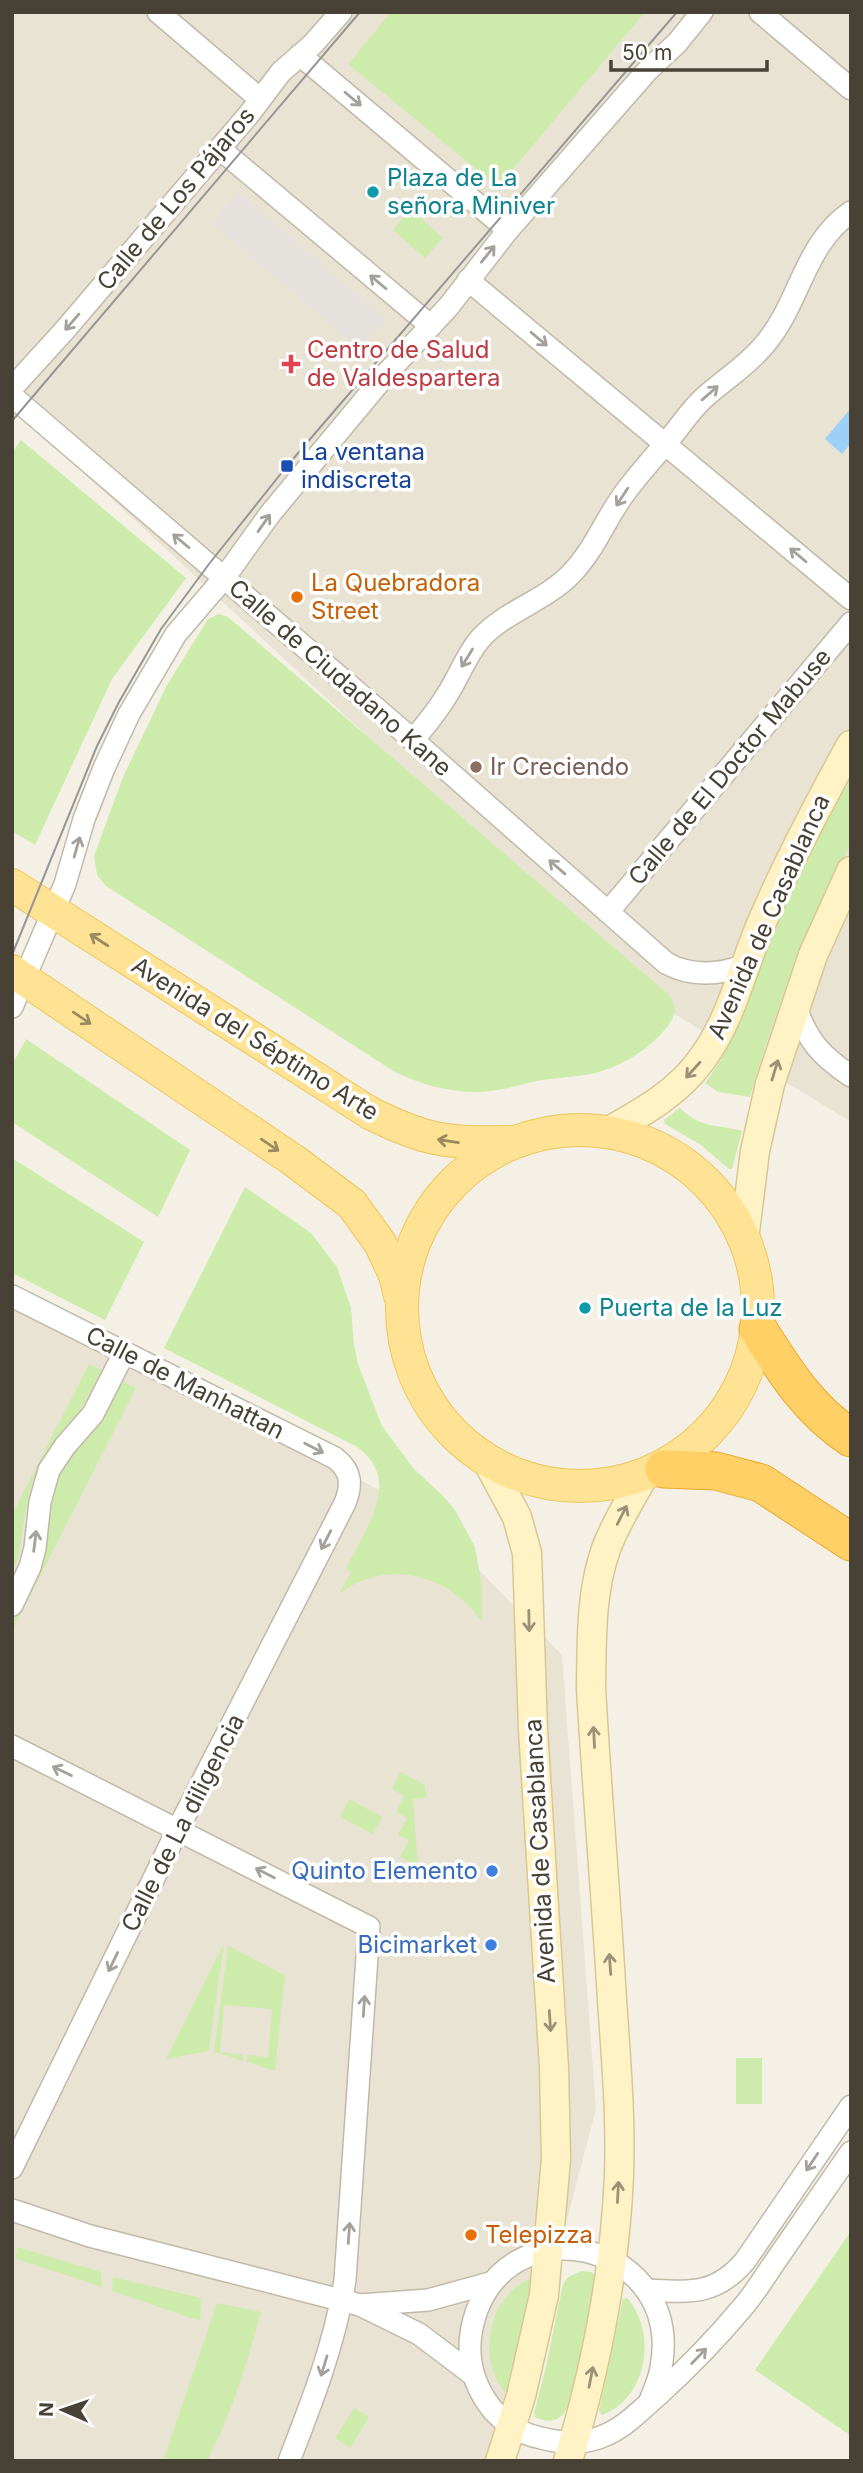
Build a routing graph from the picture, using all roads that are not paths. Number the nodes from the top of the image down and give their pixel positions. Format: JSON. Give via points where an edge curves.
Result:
{"nodes":[{"id":1,"x":158,"y":12,"type":"edge"},
{"id":2,"x":341,"y":12,"type":"edge"},
{"id":3,"x":702,"y":12,"type":"edge"},
{"id":4,"x":760,"y":12,"type":"edge"},
{"id":5,"x":300,"y":55,"type":"junction"},
{"id":6,"x":851,"y":89,"type":"edge"},
{"id":7,"x":260,"y":100,"type":"junction"},
{"id":8,"x":220,"y":149,"type":"junction"},
{"id":9,"x":851,"y":212,"type":"edge"},
{"id":10,"x":508,"y":230,"type":"junction"},
{"id":11,"x":468,"y":280,"type":"junction"},
{"id":12,"x":430,"y":326,"type":"junction"},
{"id":13,"x":12,"y":388,"type":"edge"},
{"id":14,"x":12,"y":396,"type":"edge"},
{"id":15,"x":665,"y":444,"type":"junction"},
{"id":16,"x":224,"y":578,"type":"junction"},
{"id":17,"x":851,"y":599,"type":"edge"},
{"id":18,"x":851,"y":623,"type":"edge"},
{"id":19,"x":413,"y":740,"type":"junction"},
{"id":20,"x":851,"y":745,"type":"edge"},
{"id":21,"x":851,"y":871,"type":"edge"},
{"id":22,"x":12,"y":885,"type":"edge"},
{"id":23,"x":54,"y":911,"type":"junction"},
{"id":24,"x":608,"y":912,"type":"junction"},
{"id":25,"x":745,"y":965,"type":"junction"},
{"id":26,"x":17,"y":986,"type":"edge"},
{"id":27,"x":796,"y":1008,"type":"junction"},
{"id":28,"x":851,"y":1076,"type":"edge"},
{"id":29,"x":609,"y":1131,"type":"junction"},
{"id":30,"x":516,"y":1142,"type":"junction"},
{"id":31,"x":744,"y":1239,"type":"junction"},
{"id":32,"x":12,"y":1296,"type":"edge"},
{"id":33,"x":402,"y":1301,"type":"junction"},
{"id":34,"x":758,"y":1329,"type":"junction"},
{"id":35,"x":124,"y":1353,"type":"junction"},
{"id":36,"x":851,"y":1438,"type":"edge"},
{"id":37,"x":486,"y":1459,"type":"junction"},
{"id":38,"x":653,"y":1473,"type":"junction"},
{"id":39,"x":350,"y":1477,"type":"joint"},
{"id":40,"x":851,"y":1542,"type":"edge"},
{"id":41,"x":12,"y":1605,"type":"edge"},
{"id":42,"x":12,"y":1746,"type":"edge"},
{"id":43,"x":178,"y":1829,"type":"junction"},
{"id":44,"x":851,"y":2106,"type":"edge"},
{"id":45,"x":851,"y":2152,"type":"edge"},
{"id":46,"x":12,"y":2168,"type":"edge"},
{"id":47,"x":12,"y":2210,"type":"edge"},
{"id":48,"x":550,"y":2252,"type":"junction"},
{"id":49,"x":612,"y":2260,"type":"junction"},
{"id":50,"x":490,"y":2283,"type":"junction"},
{"id":51,"x":648,"y":2290,"type":"junction"},
{"id":52,"x":351,"y":2302,"type":"junction"},
{"id":53,"x":472,"y":2374,"type":"junction"},
{"id":54,"x":649,"y":2403,"type":"junction"},
{"id":55,"x":512,"y":2427,"type":"junction"},
{"id":56,"x":570,"y":2452,"type":"edge"},
{"id":57,"x":289,"y":2461,"type":"edge"},
{"id":58,"x":500,"y":2461,"type":"edge"}],
"edges":[{"from":1,"to":7,"type":"street"},
{"from":2,"to":5,"type":"street","name":"Calle de Los Pájaros"},
{"from":3,"to":10,"type":"street"},
{"from":4,"to":6,"type":"street"},
{"from":5,"to":7,"type":"street","name":"Calle de Los Pájaros"},
{"from":5,"to":10,"type":"street","one_way":true},
{"from":7,"to":8,"type":"street","name":"Calle de Los Pájaros"},
{"from":12,"to":8,"type":"street","one_way":true},
{"from":8,"to":13,"type":"street","name":"Calle de Los Pájaros","one_way":true},
{"from":15,"to":9,"type":"street","one_way":true,"via":[[703,398],[746,365],[771,337],[814,253],[829,231]]},
{"from":11,"to":10,"type":"street","one_way":true},
{"from":11,"to":12,"type":"street"},
{"from":11,"to":15,"type":"street","one_way":true},
{"from":16,"to":12,"type":"street","one_way":true,"via":[[270,514]]},
{"from":16,"to":14,"type":"street","name":"Calle de Ciudadano Kane","one_way":true},
{"from":17,"to":15,"type":"street","one_way":true},
{"from":15,"to":19,"type":"street","one_way":true,"via":[[624,493],[598,540],[568,577],[496,624],[481,639],[446,698]]},
{"from":16,"to":19,"type":"street","name":"Calle de Ciudadano Kane"},
{"from":23,"to":16,"type":"street","one_way":true,"via":[[89,806],[129,714],[176,634]]},
{"from":18,"to":24,"type":"street","name":"Calle de El Doctor Mabuse"},
{"from":24,"to":19,"type":"street","name":"Calle de Ciudadano Kane","one_way":true},
{"from":20,"to":25,"type":"main road","name":"Avenida de Casablanca","via":[[781,878]]},
{"from":21,"to":27,"type":"main road","via":[[813,955]]},
{"from":22,"to":23,"type":"main road","name":"Avenida del Séptimo Arte"},
{"from":23,"to":26,"type":"street"},
{"from":30,"to":23,"type":"main road","name":"Avenida del Séptimo Arte","one_way":true,"via":[[447,1141],[416,1134],[370,1113]]},
{"from":24,"to":25,"type":"street","name":"Calle de Ciudadano Kane","via":[[674,968],[719,973]]},
{"from":25,"to":29,"type":"main road","name":"Avenida de Casablanca","one_way":true,"via":[[720,1030],[702,1060],[656,1103]]},
{"from":26,"to":33,"type":"main road","one_way":true,"via":[[303,1167],[352,1204],[380,1243]]},
{"from":27,"to":28,"type":"street","via":[[816,1048]]},
{"from":31,"to":27,"type":"main road","one_way":true,"via":[[764,1108]]},
{"from":29,"to":30,"type":"main road","via":[[582,1129]]},
{"from":29,"to":31,"type":"main road","via":[[649,1142],[700,1174]]},
{"from":30,"to":33,"type":"main road","via":[[474,1165],[433,1210],[416,1237]]},
{"from":31,"to":34,"type":"main road","via":[[756,1278]]},
{"from":32,"to":35,"type":"street","name":"Calle de Manhattan"},
{"from":33,"to":37,"type":"main road","via":[[404,1335],[428,1399],[444,1422]]},
{"from":34,"to":36,"type":"highway","via":[[809,1404]]},
{"from":34,"to":38,"type":"main road","via":[[747,1368],[732,1396],[698,1440]]},
{"from":35,"to":39,"type":"street","name":"Calle de Manhattan","one_way":true,"via":[[335,1458]]},
{"from":41,"to":35,"type":"street","one_way":true,"via":[[30,1567],[49,1470],[93,1414]]},
{"from":37,"to":38,"type":"main road","via":[[559,1484],[603,1485]]},
{"from":37,"to":48,"type":"main road","name":"Avenida de Casablanca","one_way":true,"via":[[517,1517],[528,1562],[556,2115]]},
{"from":38,"to":40,"type":"highway","via":[[731,1473],[761,1483]]},
{"from":49,"to":38,"type":"main road","one_way":true,"via":[[619,2173],[618,2093],[592,1701],[592,1626],[605,1552],[624,1511]]},
{"from":39,"to":43,"type":"street","name":"Calle de La diligencia","one_way":true,"via":[[345,1503]]},
{"from":43,"to":42,"type":"street","one_way":true},
{"from":43,"to":46,"type":"street","name":"Calle de La diligencia","one_way":true},
{"from":52,"to":43,"type":"street","one_way":true,"via":[[347,2260],[369,1927]]},
{"from":44,"to":51,"type":"street","one_way":true,"via":[[732,2275],[703,2290]]},
{"from":54,"to":45,"type":"street","one_way":true,"via":[[744,2306]]},
{"from":47,"to":52,"type":"street","via":[[90,2236]]},
{"from":48,"to":49,"type":"street","via":[[587,2252]]},
{"from":48,"to":50,"type":"street","via":[[514,2263]]},
{"from":48,"to":55,"type":"main road","name":"Avenida de Casablanca","via":[[540,2316]]},
{"from":49,"to":51,"type":"street"},
{"from":56,"to":49,"type":"main road","one_way":true,"via":[[588,2391]]},
{"from":50,"to":52,"type":"street","via":[[428,2300]]},
{"from":50,"to":53,"type":"street","via":[[473,2324]]},
{"from":51,"to":54,"type":"street","via":[[659,2318],[663,2350]]},
{"from":52,"to":53,"type":"street","via":[[427,2339]]},
{"from":52,"to":57,"type":"street","one_way":true},
{"from":53,"to":55,"type":"street","via":[[485,2400]]},
{"from":54,"to":56,"type":"street","via":[[609,2434]]},
{"from":55,"to":56,"type":"street"},
{"from":55,"to":58,"type":"main road","name":"Avenida de Casablanca"}]}
